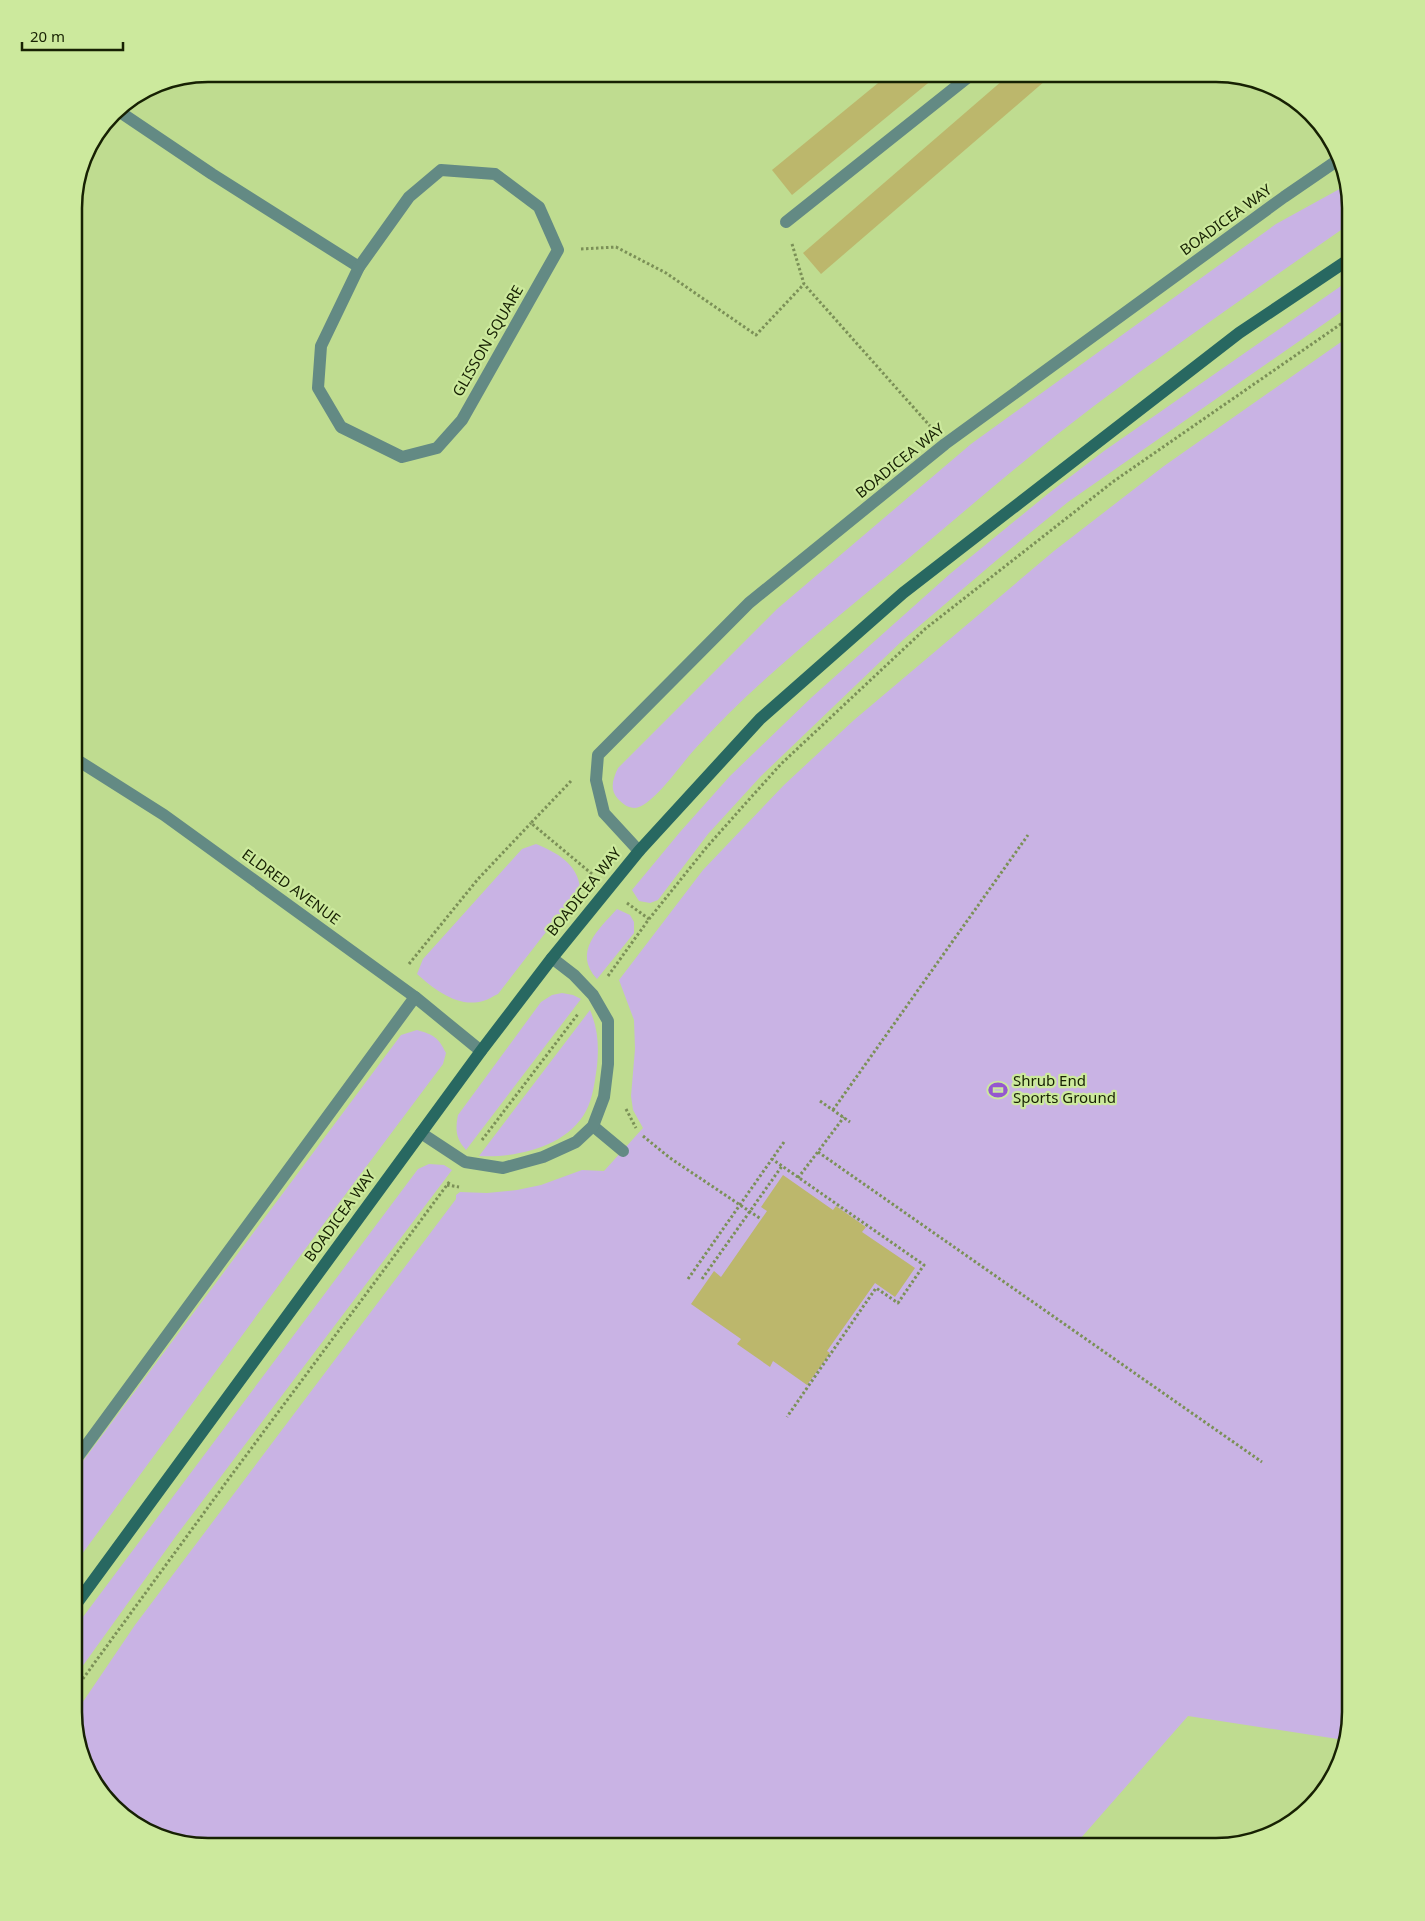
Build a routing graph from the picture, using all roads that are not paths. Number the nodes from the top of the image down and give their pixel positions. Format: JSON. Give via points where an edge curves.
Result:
{"nodes":[{"id":1,"x":961,"y":83,"type":"edge"},
{"id":2,"x":124,"y":115,"type":"edge"},
{"id":3,"x":1334,"y":163,"type":"edge"},
{"id":4,"x":786,"y":222,"type":"road end"},
{"id":5,"x":1342,"y":264,"type":"edge"},
{"id":6,"x":359,"y":267,"type":"junction"},
{"id":7,"x":83,"y":763,"type":"edge"},
{"id":8,"x":639,"y":851,"type":"junction"},
{"id":9,"x":552,"y":958,"type":"junction"},
{"id":10,"x":415,"y":997,"type":"junction"},
{"id":11,"x":481,"y":1051,"type":"junction"},
{"id":12,"x":593,"y":1126,"type":"junction"},
{"id":13,"x":421,"y":1133,"type":"junction"},
{"id":14,"x":623,"y":1151,"type":"dead end"},
{"id":15,"x":82,"y":1451,"type":"edge"},
{"id":16,"x":82,"y":1596,"type":"edge"}],
"edges":[{"from":1,"to":4,"type":"street"},
{"from":2,"to":6,"type":"street"},
{"from":3,"to":8,"type":"street","name":"BOADICEA WAY","via":[[946,444],[748,603],[598,755],[596,780],[604,813]]},
{"from":5,"to":8,"type":"street","name":"BOADICEA WAY","via":[[1239,333],[903,593],[760,719]]},
{"from":6,"to":6,"type":"street","name":"GLISSON SQUARE","via":[[321,346],[318,388],[341,427],[402,457],[437,448],[462,420],[558,250],[539,207],[494,174],[441,170],[409,197]]},
{"from":7,"to":10,"type":"street","name":"ELDRED AVENUE","via":[[164,815]]},
{"from":8,"to":9,"type":"street","name":"BOADICEA WAY"},
{"from":9,"to":11,"type":"street","name":"BOADICEA WAY"},
{"from":9,"to":12,"type":"street","via":[[593,995],[608,1021],[604,1097]]},
{"from":10,"to":11,"type":"street","name":"ELDRED AVENUE"},
{"from":10,"to":15,"type":"street"},
{"from":11,"to":13,"type":"street","name":"BOADICEA WAY"},
{"from":12,"to":13,"type":"street","via":[[576,1142],[544,1157],[503,1168],[465,1162]]},
{"from":12,"to":14,"type":"street"},
{"from":13,"to":16,"type":"street","name":"BOADICEA WAY"}]}
